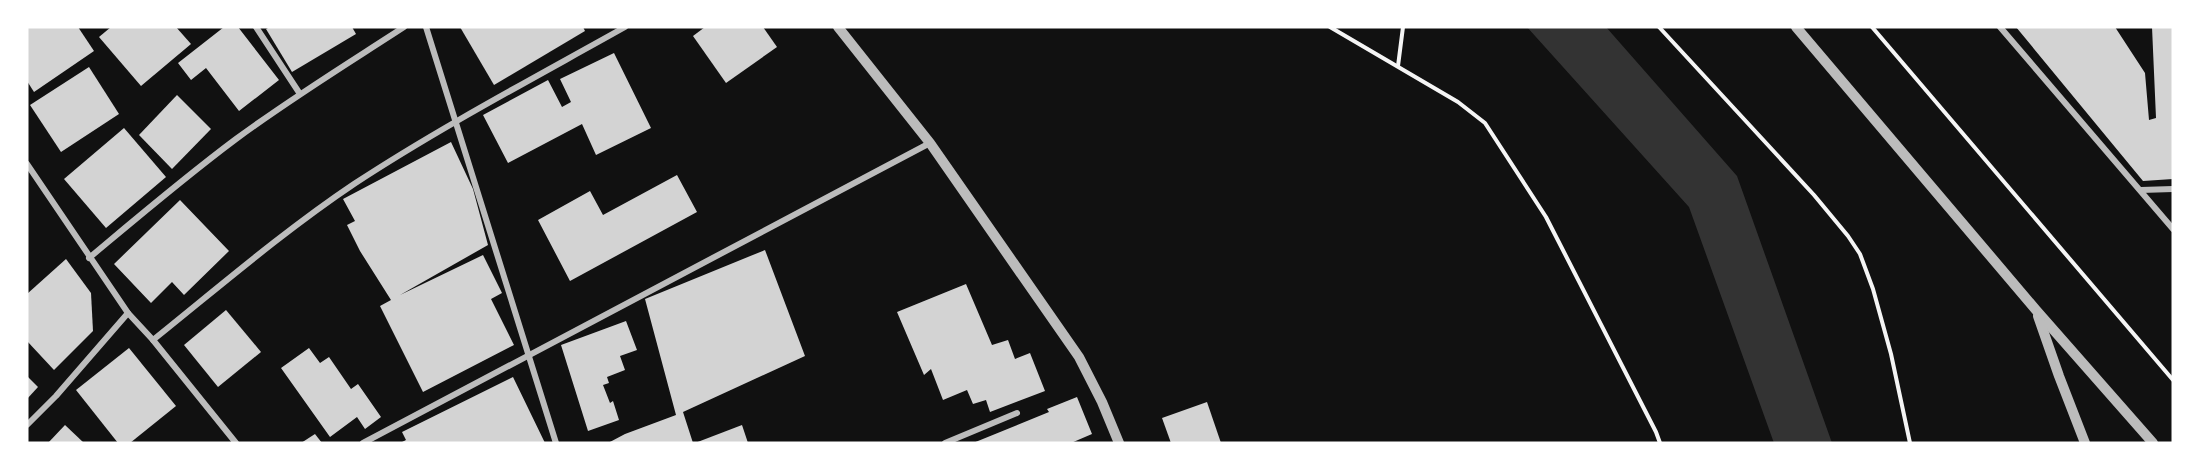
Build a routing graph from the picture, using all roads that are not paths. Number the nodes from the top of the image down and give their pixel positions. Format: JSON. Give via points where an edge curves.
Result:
{"nodes":[{"id":1,"x":256,"y":27,"type":"edge"},
{"id":2,"x":404,"y":27,"type":"edge"},
{"id":3,"x":426,"y":27,"type":"edge"},
{"id":4,"x":625,"y":27,"type":"edge"},
{"id":5,"x":838,"y":27,"type":"edge"},
{"id":6,"x":1796,"y":27,"type":"edge"},
{"id":7,"x":2000,"y":27,"type":"edge"},
{"id":8,"x":300,"y":94,"type":"junction"},
{"id":9,"x":456,"y":122,"type":"junction"},
{"id":10,"x":930,"y":143,"type":"junction"},
{"id":11,"x":27,"y":164,"type":"edge"},
{"id":12,"x":2173,"y":189,"type":"edge"},
{"id":13,"x":2141,"y":190,"type":"junction"},
{"id":14,"x":2173,"y":229,"type":"edge"},
{"id":15,"x":89,"y":258,"type":"junction"},
{"id":16,"x":2036,"y":310,"type":"junction"},
{"id":17,"x":128,"y":314,"type":"junction"},
{"id":18,"x":153,"y":340,"type":"junction"},
{"id":19,"x":529,"y":355,"type":"junction"},
{"id":20,"x":1017,"y":413,"type":"dead end"},
{"id":21,"x":27,"y":425,"type":"edge"},
{"id":22,"x":236,"y":443,"type":"edge"},
{"id":23,"x":363,"y":443,"type":"edge"},
{"id":24,"x":556,"y":443,"type":"edge"},
{"id":25,"x":945,"y":443,"type":"edge"},
{"id":26,"x":1119,"y":443,"type":"edge"},
{"id":27,"x":2085,"y":443,"type":"edge"},
{"id":28,"x":2153,"y":443,"type":"edge"}],
"edges":[{"from":1,"to":8,"type":"street"},
{"from":2,"to":8,"type":"street"},
{"from":3,"to":9,"type":"street"},
{"from":4,"to":9,"type":"street"},
{"from":5,"to":10,"type":"street"},
{"from":6,"to":16,"type":"street"},
{"from":7,"to":13,"type":"street"},
{"from":8,"to":15,"type":"street","via":[[189,175]]},
{"from":9,"to":18,"type":"street","via":[[307,217]]},
{"from":9,"to":19,"type":"street"},
{"from":10,"to":19,"type":"street"},
{"from":10,"to":26,"type":"street","via":[[1079,357]]},
{"from":11,"to":15,"type":"street"},
{"from":12,"to":13,"type":"street"},
{"from":13,"to":14,"type":"street"},
{"from":15,"to":17,"type":"street"},
{"from":16,"to":27,"type":"street"},
{"from":16,"to":28,"type":"street"},
{"from":17,"to":18,"type":"street"},
{"from":17,"to":21,"type":"street"},
{"from":18,"to":22,"type":"street"},
{"from":19,"to":23,"type":"street"},
{"from":19,"to":24,"type":"street"},
{"from":20,"to":25,"type":"street"}]}
